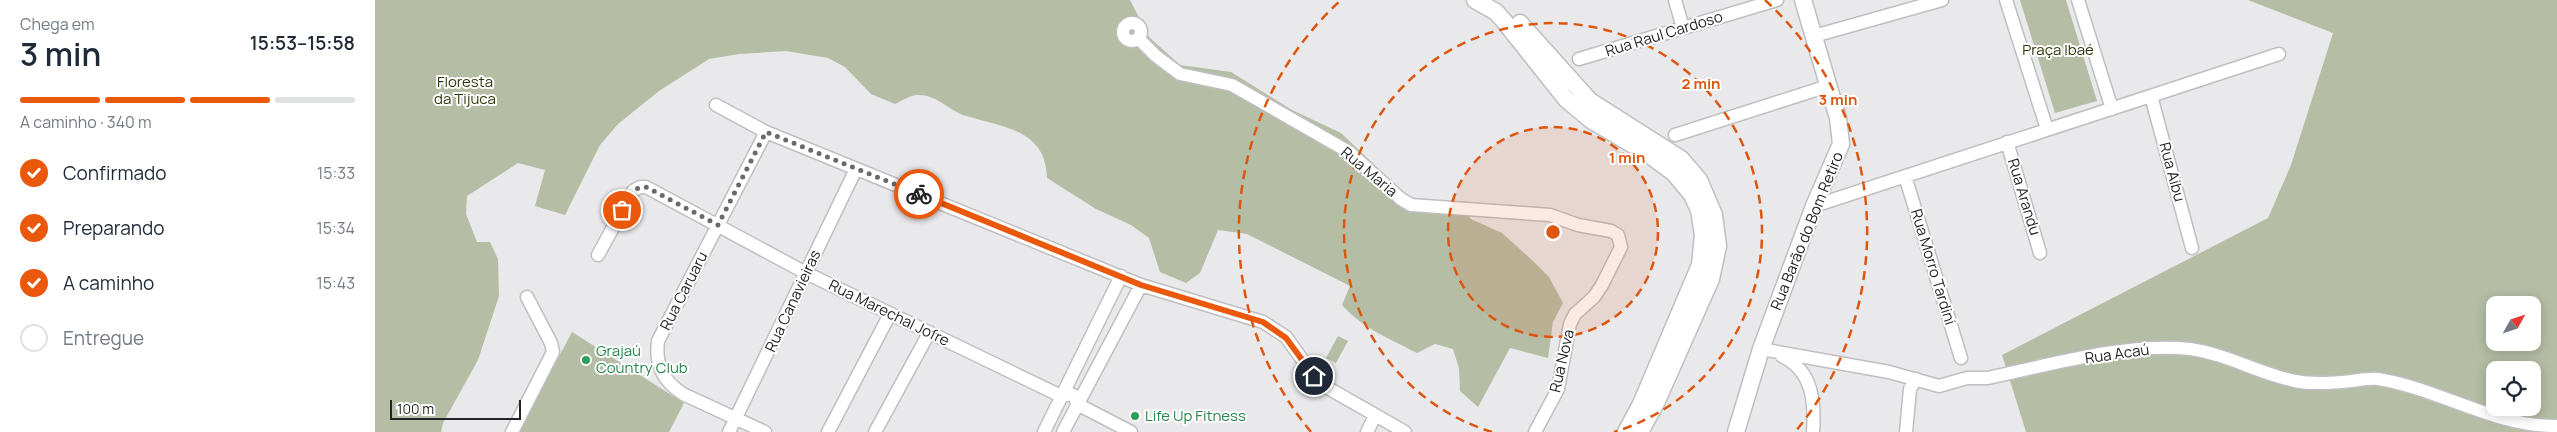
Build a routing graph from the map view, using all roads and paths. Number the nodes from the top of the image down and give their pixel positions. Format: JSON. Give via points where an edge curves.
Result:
{"nodes":[{"id":1,"x":1475,"y":0,"type":"edge"},
{"id":2,"x":1496,"y":0,"type":"edge"},
{"id":3,"x":1675,"y":0,"type":"edge"},
{"id":4,"x":1777,"y":0,"type":"edge"},
{"id":5,"x":1803,"y":0,"type":"edge"},
{"id":6,"x":1942,"y":0,"type":"edge"},
{"id":7,"x":2007,"y":0,"type":"edge"},
{"id":8,"x":2079,"y":0,"type":"edge"},
{"id":9,"x":1683,"y":28,"type":"junction"},
{"id":10,"x":1814,"y":36,"type":"junction"},
{"id":11,"x":1138,"y":38,"type":"dead end"},
{"id":12,"x":2279,"y":54,"type":"dead end"},
{"id":13,"x":1579,"y":59,"type":"dead end"},
{"id":14,"x":1828,"y":86,"type":"junction"},
{"id":15,"x":2151,"y":96,"type":"junction"},
{"id":16,"x":716,"y":105,"type":"dead end"},
{"id":17,"x":2113,"y":109,"type":"junction"},
{"id":18,"x":2047,"y":129,"type":"junction"},
{"id":19,"x":766,"y":132,"type":"junction"},
{"id":20,"x":1675,"y":135,"type":"dead end"},
{"id":21,"x":2007,"y":142,"type":"junction"},
{"id":22,"x":856,"y":169,"type":"junction"},
{"id":23,"x":1905,"y":176,"type":"junction"},
{"id":24,"x":1814,"y":206,"type":"junction"},
{"id":25,"x":718,"y":225,"type":"junction"},
{"id":26,"x":1621,"y":242,"type":"joint"},
{"id":27,"x":2192,"y":248,"type":"dead end"},
{"id":28,"x":2041,"y":253,"type":"dead end"},
{"id":29,"x":598,"y":255,"type":"dead end"},
{"id":30,"x":806,"y":273,"type":"junction"},
{"id":31,"x":1121,"y":276,"type":"junction"},
{"id":32,"x":1141,"y":285,"type":"junction"},
{"id":33,"x":527,"y":297,"type":"dead end"},
{"id":34,"x":890,"y":314,"type":"junction"},
{"id":35,"x":929,"y":332,"type":"junction"},
{"id":36,"x":1761,"y":349,"type":"junction"},
{"id":37,"x":1961,"y":358,"type":"dead end"},
{"id":38,"x":1916,"y":379,"type":"junction"},
{"id":39,"x":1060,"y":399,"type":"junction"},
{"id":40,"x":1076,"y":406,"type":"junction"},
{"id":41,"x":1375,"y":416,"type":"junction"},
{"id":42,"x":736,"y":418,"type":"junction"},
{"id":43,"x":2557,"y":426,"type":"edge"},
{"id":44,"x":512,"y":432,"type":"edge"},
{"id":45,"x":729,"y":432,"type":"edge"},
{"id":46,"x":765,"y":432,"type":"edge"},
{"id":47,"x":828,"y":432,"type":"edge"},
{"id":48,"x":875,"y":432,"type":"edge"},
{"id":49,"x":1044,"y":432,"type":"edge"},
{"id":50,"x":1063,"y":432,"type":"edge"},
{"id":51,"x":1131,"y":432,"type":"edge"},
{"id":52,"x":1367,"y":432,"type":"edge"},
{"id":53,"x":1405,"y":432,"type":"edge"},
{"id":54,"x":1535,"y":432,"type":"edge"},
{"id":55,"x":1626,"y":432,"type":"edge"},
{"id":56,"x":1640,"y":432,"type":"edge"},
{"id":57,"x":1736,"y":432,"type":"edge"},
{"id":58,"x":1813,"y":432,"type":"edge"},
{"id":59,"x":1906,"y":432,"type":"edge"}],
"edges":[{"from":1,"to":55,"type":"main road","via":[[1496,12],[1566,99],[1674,173],[1692,195],[1699,210],[1703,235],[1700,265]]},
{"from":2,"to":56,"type":"main road","via":[[1590,101],[1681,159],[1699,180],[1715,216],[1718,246],[1711,279]]},
{"from":3,"to":9,"type":"street"},
{"from":4,"to":9,"type":"street","name":"Rua Raul Cardoso"},
{"from":5,"to":10,"type":"main road","name":"Rua Barão do Bom Retiro"},
{"from":6,"to":10,"type":"street"},
{"from":7,"to":18,"type":"street"},
{"from":8,"to":17,"type":"street"},
{"from":9,"to":13,"type":"street","name":"Rua Raul Cardoso"},
{"from":10,"to":14,"type":"main road","name":"Rua Barão do Bom Retiro"},
{"from":11,"to":26,"type":"street","name":"Rua Maria","via":[[1180,74],[1231,84],[1349,152],[1411,205],[1550,215],[1578,225],[1611,231]]},
{"from":12,"to":15,"type":"street"},
{"from":14,"to":20,"type":"street"},
{"from":14,"to":24,"type":"main road","name":"Rua Barão do Bom Retiro","via":[[1840,128],[1841,144]]},
{"from":15,"to":17,"type":"street"},
{"from":15,"to":27,"type":"street","name":"Rua Aibu"},
{"from":16,"to":19,"type":"street"},
{"from":17,"to":18,"type":"street"},
{"from":18,"to":21,"type":"street"},
{"from":19,"to":22,"type":"street"},
{"from":19,"to":25,"type":"street","name":"Rua Caruaru"},
{"from":21,"to":23,"type":"street"},
{"from":21,"to":28,"type":"street","name":"Rua Arandu"},
{"from":22,"to":30,"type":"street","name":"Rua Canavieiras"},
{"from":22,"to":31,"type":"street"},
{"from":23,"to":24,"type":"street"},
{"from":23,"to":37,"type":"street","name":"Rua Morro Tardini"},
{"from":24,"to":36,"type":"main road","name":"Rua Barão do Bom Retiro"},
{"from":25,"to":29,"type":"street","name":"Rua Marechal Jofre","via":[[646,187],[640,187],[633,191]]},
{"from":25,"to":30,"type":"street","name":"Rua Marechal Jofre"},
{"from":25,"to":42,"type":"street","name":"Rua Caruaru","via":[[659,341],[658,360],[671,386]]},
{"from":26,"to":54,"type":"street","name":"Rua Nova","via":[[1603,286],[1575,314],[1570,324],[1558,389]]},
{"from":30,"to":34,"type":"street","name":"Rua Marechal Jofre"},
{"from":30,"to":42,"type":"street","name":"Rua Canavieiras"},
{"from":31,"to":32,"type":"street"},
{"from":31,"to":39,"type":"street"},
{"from":32,"to":40,"type":"street"},
{"from":32,"to":41,"type":"street","via":[[1245,315],[1274,327],[1298,351],[1314,376]]},
{"from":33,"to":44,"type":"street","via":[[553,352]]},
{"from":34,"to":35,"type":"street","name":"Rua Marechal Jofre"},
{"from":34,"to":47,"type":"street"},
{"from":35,"to":39,"type":"street","name":"Rua Marechal Jofre"},
{"from":35,"to":48,"type":"street"},
{"from":36,"to":38,"type":"street","name":"Rua Acaú"},
{"from":36,"to":57,"type":"main road","name":"Rua Barão do Bom Retiro"},
{"from":36,"to":58,"type":"street","via":[[1794,362],[1809,384],[1815,406]]},
{"from":38,"to":43,"type":"street","name":"Rua Acaú","via":[[1939,386],[1967,378],[1988,378],[2143,348],[2190,349],[2295,381],[2332,383],[2377,379],[2421,390],[2503,419]]},
{"from":38,"to":59,"type":"street","via":[[1909,389]]},
{"from":39,"to":40,"type":"street","name":"Rua Marechal Jofre","via":[[1071,394],[1075,396]]},
{"from":39,"to":49,"type":"street"},
{"from":40,"to":50,"type":"street"},
{"from":40,"to":51,"type":"street","name":"Rua Marechal Jofre"},
{"from":41,"to":52,"type":"street"},
{"from":41,"to":53,"type":"street"},
{"from":42,"to":45,"type":"street","name":"Rua Canavieiras"},
{"from":42,"to":46,"type":"street","name":"Rua Caruaru"}]}
